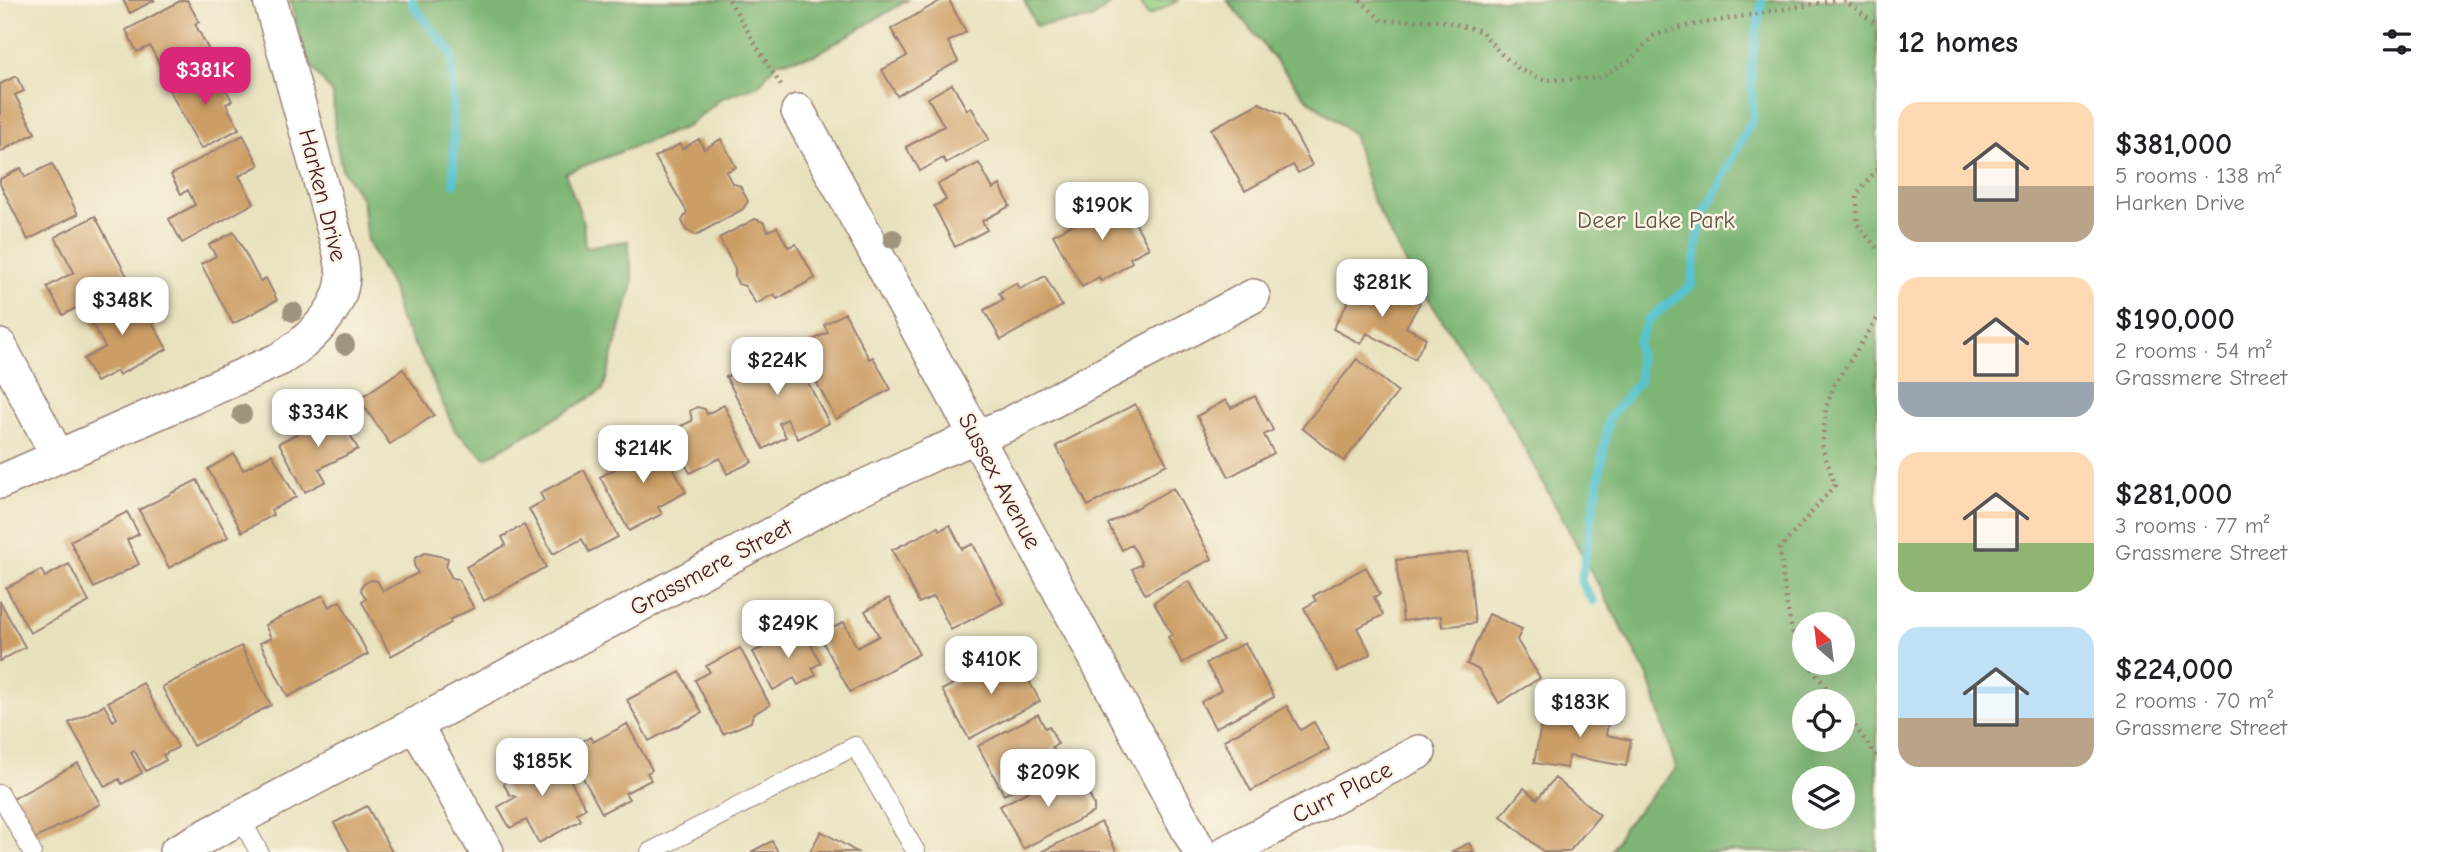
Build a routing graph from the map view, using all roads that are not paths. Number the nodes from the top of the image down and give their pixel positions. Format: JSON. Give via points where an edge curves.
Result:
{"nodes":[{"id":1,"x":270,"y":0,"type":"edge"},
{"id":2,"x":798,"y":111,"type":"road end"},
{"id":3,"x":1253,"y":296,"type":"dead end"},
{"id":4,"x":0,"y":346,"type":"edge"},
{"id":5,"x":976,"y":436,"type":"junction"},
{"id":6,"x":57,"y":455,"type":"junction"},
{"id":7,"x":0,"y":482,"type":"edge"},
{"id":8,"x":415,"y":724,"type":"junction"},
{"id":9,"x":1419,"y":752,"type":"dead end"},
{"id":10,"x":0,"y":794,"type":"edge"},
{"id":11,"x":240,"y":817,"type":"junction"},
{"id":12,"x":33,"y":852,"type":"edge"},
{"id":13,"x":176,"y":852,"type":"edge"},
{"id":14,"x":259,"y":852,"type":"edge"},
{"id":15,"x":487,"y":852,"type":"edge"},
{"id":16,"x":650,"y":852,"type":"edge"},
{"id":17,"x":915,"y":852,"type":"edge"},
{"id":18,"x":1200,"y":852,"type":"edge"},
{"id":19,"x":1227,"y":852,"type":"edge"}],
"edges":[{"from":1,"to":6,"type":"street","name":"Harken Drive","via":[[339,249],[343,279],[333,307],[308,339],[280,359]]},
{"from":2,"to":5,"type":"street","name":"Sussex Avenue"},
{"from":3,"to":5,"type":"street","name":"Grassmere Street","via":[[1009,424]]},
{"from":4,"to":6,"type":"street"},
{"from":5,"to":8,"type":"street","name":"Grassmere Street","via":[[844,496]]},
{"from":5,"to":18,"type":"street","name":"Sussex Avenue"},
{"from":6,"to":7,"type":"street","name":"Harken Drive"},
{"from":8,"to":11,"type":"street","name":"Grassmere Street"},
{"from":8,"to":15,"type":"street"},
{"from":9,"to":19,"type":"street","name":"Curr Place"},
{"from":10,"to":12,"type":"lane"},
{"from":11,"to":13,"type":"street","name":"Grassmere Street"},
{"from":11,"to":14,"type":"lane"},
{"from":16,"to":17,"type":"lane","via":[[855,746]]}]}
